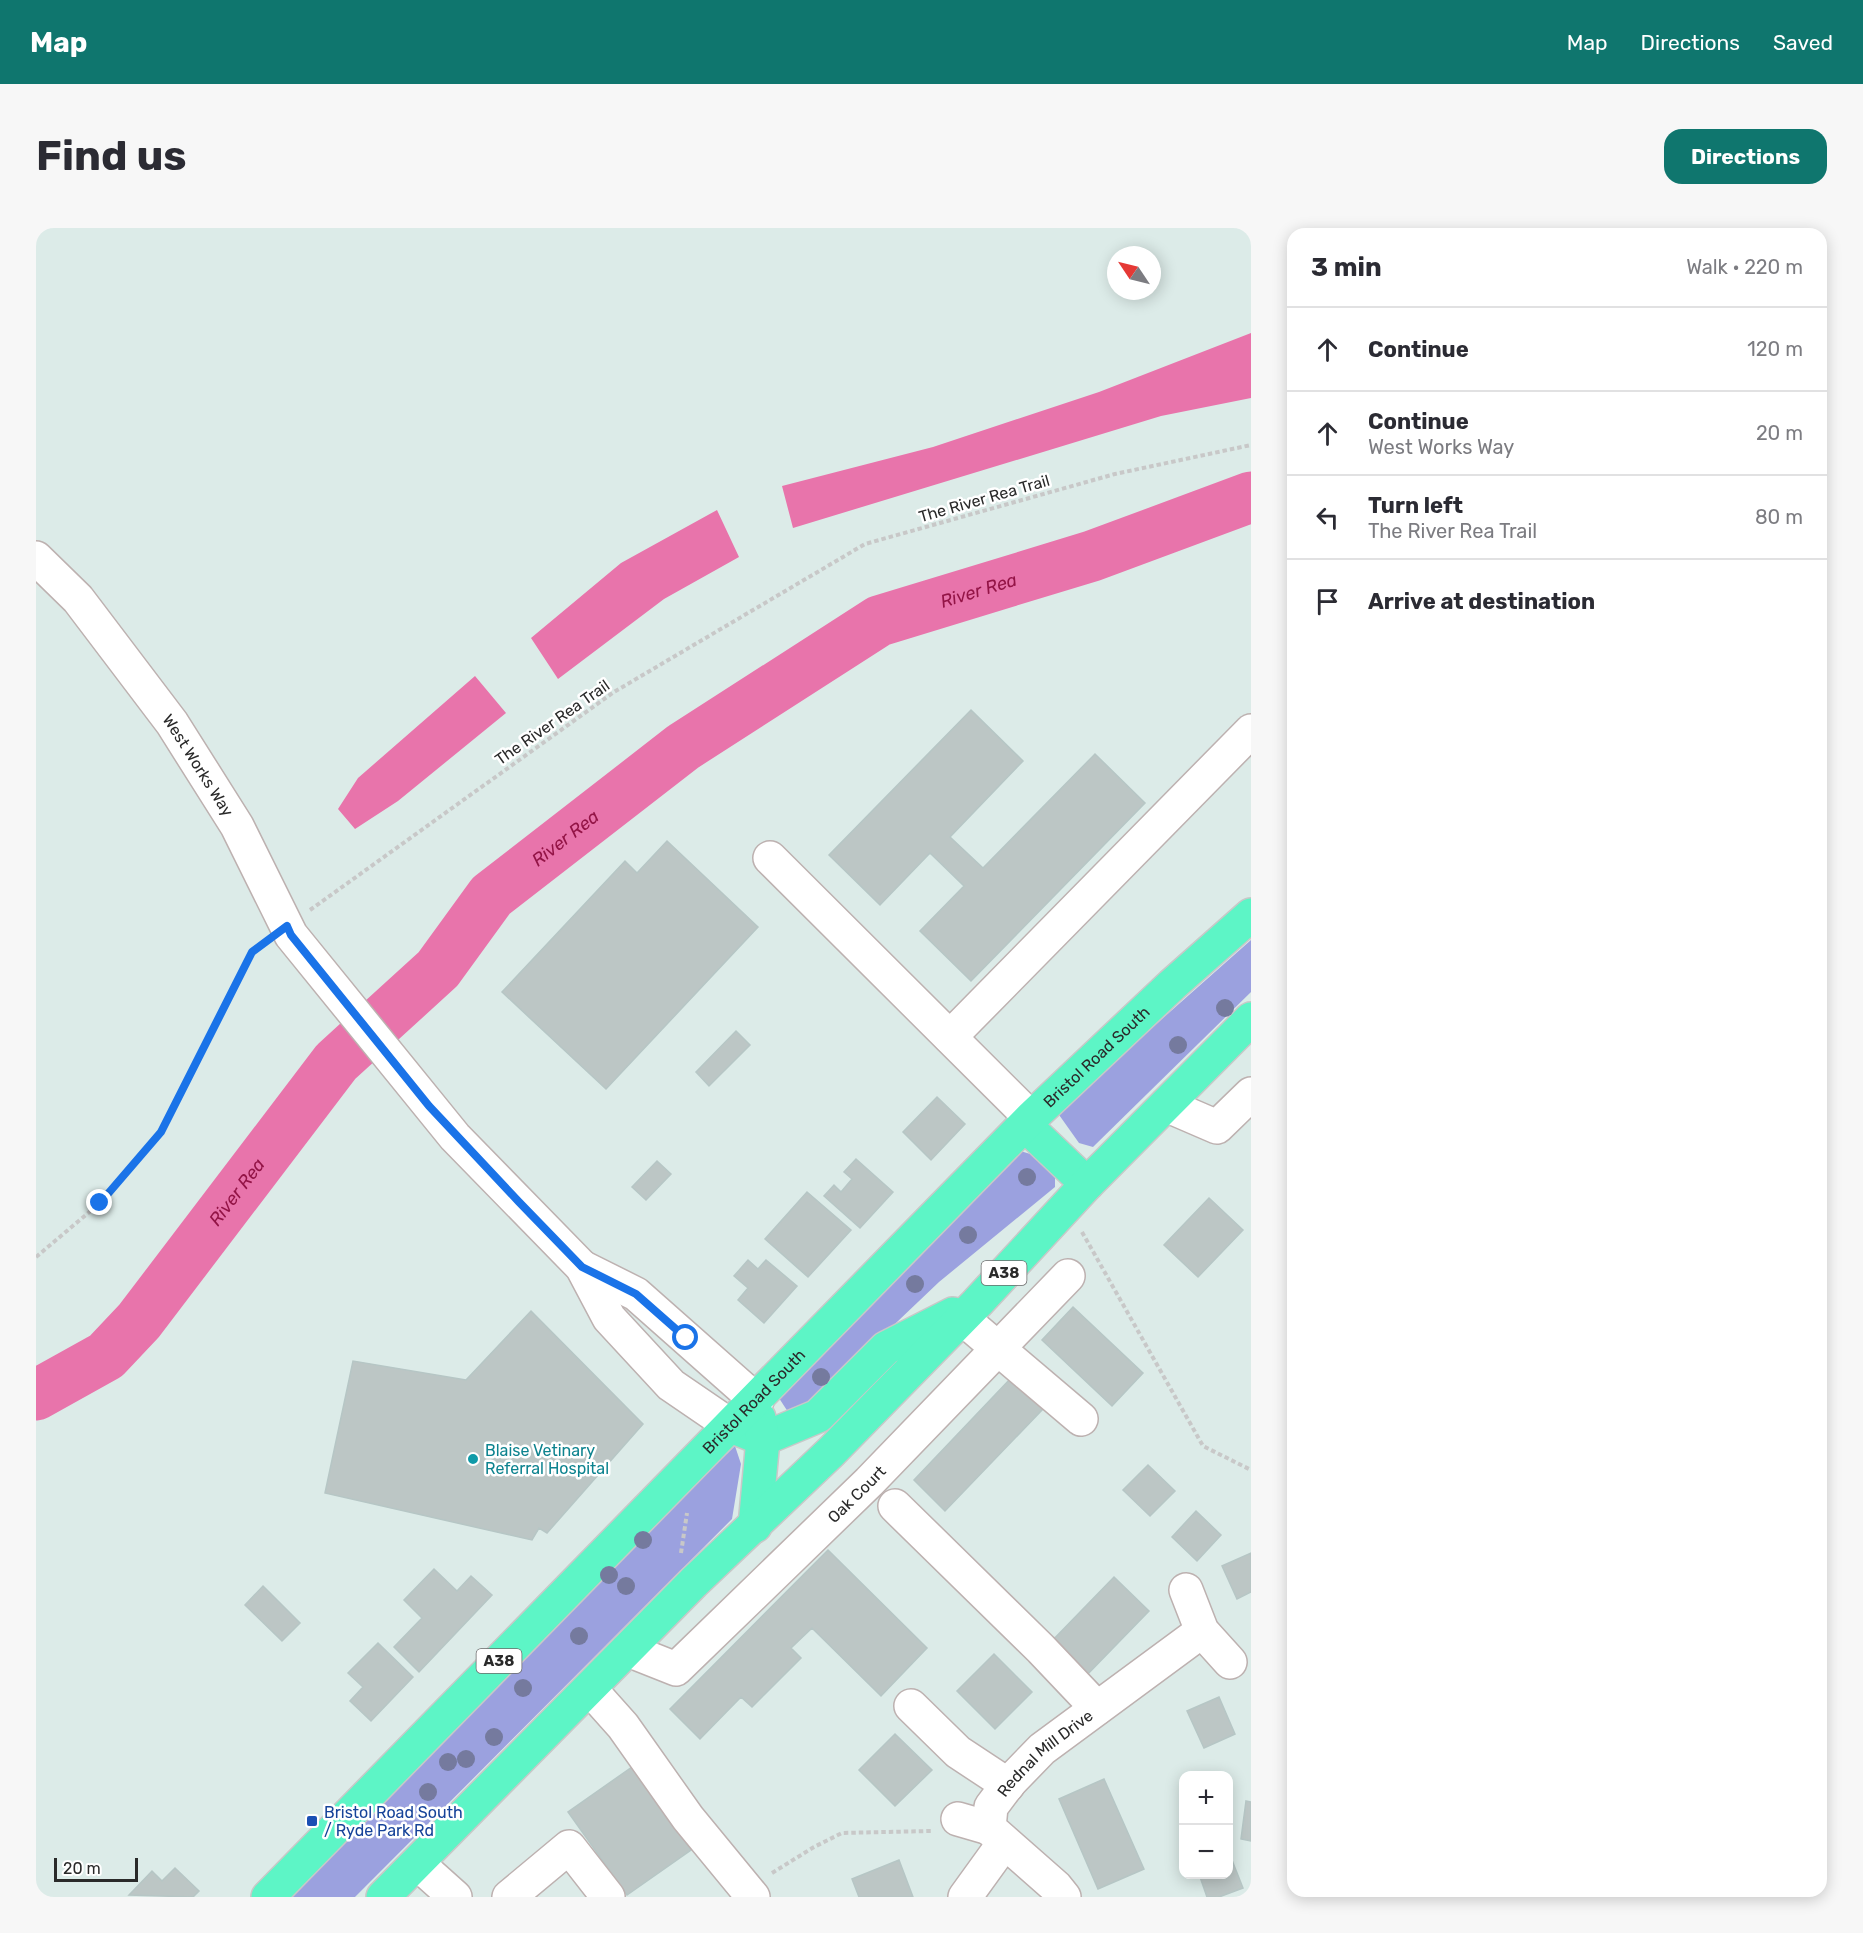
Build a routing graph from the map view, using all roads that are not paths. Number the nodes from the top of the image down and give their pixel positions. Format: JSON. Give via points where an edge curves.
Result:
{"nodes":[{"id":1,"x":36,"y":558,"type":"edge"},
{"id":2,"x":1251,"y":730,"type":"edge"},
{"id":3,"x":770,"y":858,"type":"dead end"},
{"id":4,"x":1251,"y":915,"type":"edge"},
{"id":5,"x":1251,"y":1019,"type":"edge"},
{"id":6,"x":950,"y":1036,"type":"junction"},
{"id":7,"x":1251,"y":1094,"type":"edge"},
{"id":8,"x":1166,"y":1105,"type":"junction"},
{"id":9,"x":1028,"y":1121,"type":"junction"},
{"id":10,"x":1076,"y":1195,"type":"junction"},
{"id":11,"x":582,"y":1267,"type":"junction"},
{"id":12,"x":1068,"y":1276,"type":"dead end"},
{"id":13,"x":969,"y":1310,"type":"junction"},
{"id":14,"x":1000,"y":1349,"type":"junction"},
{"id":15,"x":757,"y":1401,"type":"junction"},
{"id":16,"x":1081,"y":1419,"type":"dead end"},
{"id":17,"x":731,"y":1426,"type":"junction"},
{"id":18,"x":763,"y":1439,"type":"junction"},
{"id":19,"x":895,"y":1506,"type":"dead end"},
{"id":20,"x":756,"y":1526,"type":"junction"},
{"id":21,"x":1186,"y":1590,"type":"dead end"},
{"id":22,"x":1202,"y":1631,"type":"junction"},
{"id":23,"x":628,"y":1650,"type":"junction"},
{"id":24,"x":1230,"y":1662,"type":"dead end"},
{"id":25,"x":590,"y":1689,"type":"junction"},
{"id":26,"x":911,"y":1706,"type":"dead end"},
{"id":27,"x":1097,"y":1708,"type":"junction"},
{"id":28,"x":1008,"y":1785,"type":"junction"},
{"id":29,"x":958,"y":1819,"type":"road end"},
{"id":30,"x":997,"y":1835,"type":"junction"},
{"id":31,"x":417,"y":1863,"type":"junction"},
{"id":32,"x":762,"y":1886,"type":"edge"},
{"id":33,"x":268,"y":1897,"type":"edge"},
{"id":34,"x":383,"y":1897,"type":"edge"},
{"id":35,"x":455,"y":1897,"type":"edge"},
{"id":36,"x":509,"y":1897,"type":"edge"},
{"id":37,"x":608,"y":1897,"type":"edge"},
{"id":38,"x":965,"y":1897,"type":"edge"},
{"id":39,"x":1064,"y":1897,"type":"edge"}],
"edges":[{"from":1,"to":11,"type":"street","name":"West Works Way","via":[[78,599],[172,723],[237,826],[291,935],[455,1137]]},
{"from":2,"to":6,"type":"street"},
{"from":3,"to":6,"type":"street"},
{"from":4,"to":9,"type":"highway","name":"Bristol Road South","number":"A38"},
{"from":5,"to":8,"type":"highway","number":"A38"},
{"from":6,"to":9,"type":"street"},
{"from":7,"to":8,"type":"street","via":[[1217,1127]]},
{"from":8,"to":10,"type":"highway","number":"A38"},
{"from":9,"to":10,"type":"highway"},
{"from":9,"to":15,"type":"highway","name":"Bristol Road South","number":"A38"},
{"from":10,"to":13,"type":"highway","number":"A38"},
{"from":11,"to":15,"type":"street","via":[[636,1294]]},
{"from":11,"to":17,"type":"street","via":[[609,1318],[623,1334],[671,1385]]},
{"from":12,"to":14,"type":"street","name":"Oak Court"},
{"from":13,"to":14,"type":"street"},
{"from":13,"to":18,"type":"highway","via":[[886,1348],[818,1416]]},
{"from":13,"to":20,"type":"highway","number":"A38"},
{"from":14,"to":16,"type":"street"},
{"from":14,"to":23,"type":"street","name":"Oak Court","via":[[676,1669]]},
{"from":15,"to":17,"type":"highway","name":"Bristol Road South","number":"A38"},
{"from":15,"to":18,"type":"highway"},
{"from":17,"to":18,"type":"highway"},
{"from":17,"to":33,"type":"highway","name":"Bristol Road South","number":"A38"},
{"from":18,"to":20,"type":"highway"},
{"from":19,"to":27,"type":"street"},
{"from":20,"to":23,"type":"highway","number":"A38"},
{"from":21,"to":22,"type":"street"},
{"from":22,"to":24,"type":"street"},
{"from":22,"to":27,"type":"street","name":"Rednal Mill Drive"},
{"from":23,"to":25,"type":"highway","number":"A38"},
{"from":25,"to":31,"type":"highway","number":"A38"},
{"from":25,"to":32,"type":"street","via":[[623,1726],[688,1818]]},
{"from":26,"to":28,"type":"street","via":[[958,1752]]},
{"from":27,"to":28,"type":"street","name":"Rednal Mill Drive","via":[[1042,1749]]},
{"from":28,"to":30,"type":"street","name":"Rednal Mill Drive","via":[[991,1807]]},
{"from":29,"to":30,"type":"street"},
{"from":30,"to":38,"type":"street"},
{"from":30,"to":39,"type":"street"},
{"from":31,"to":34,"type":"highway","number":"A38"},
{"from":31,"to":35,"type":"street"},
{"from":36,"to":37,"type":"street","via":[[569,1847]]}]}
